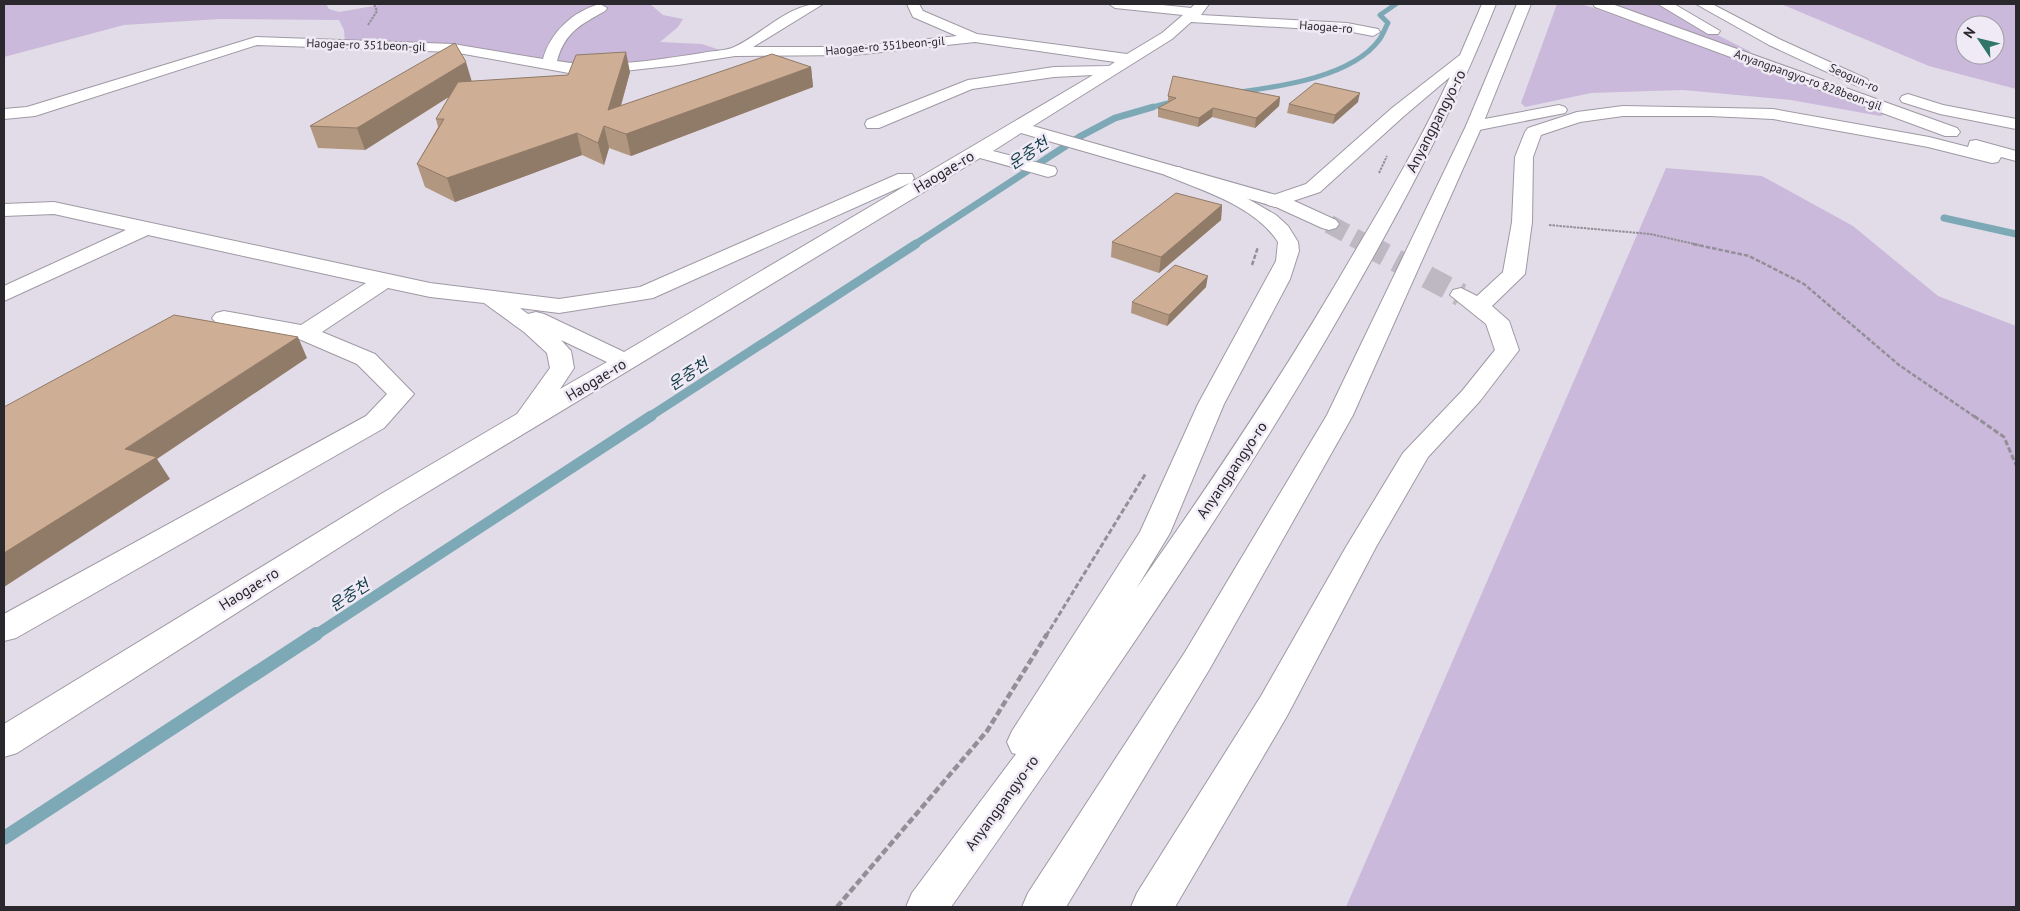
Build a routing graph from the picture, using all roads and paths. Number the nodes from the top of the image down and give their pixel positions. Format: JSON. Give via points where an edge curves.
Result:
{"nodes":[{"id":1,"x":816,"y":4,"type":"edge"},
{"id":2,"x":913,"y":4,"type":"edge"},
{"id":3,"x":1115,"y":4,"type":"edge"},
{"id":4,"x":1489,"y":4,"type":"edge"},
{"id":5,"x":1524,"y":4,"type":"edge"},
{"id":6,"x":1600,"y":4,"type":"edge"},
{"id":7,"x":1665,"y":4,"type":"edge"},
{"id":8,"x":1703,"y":4,"type":"edge"},
{"id":9,"x":600,"y":8,"type":"dead end"},
{"id":10,"x":1196,"y":11,"type":"edge"},
{"id":11,"x":1373,"y":32,"type":"dead end"},
{"id":12,"x":975,"y":38,"type":"junction"},
{"id":13,"x":1019,"y":44,"type":"junction"},
{"id":14,"x":735,"y":52,"type":"junction"},
{"id":15,"x":1470,"y":53,"type":"junction"},
{"id":16,"x":1003,"y":55,"type":"dead end"},
{"id":17,"x":1129,"y":59,"type":"junction"},
{"id":18,"x":549,"y":65,"type":"junction"},
{"id":19,"x":1112,"y":70,"type":"junction"},
{"id":20,"x":1846,"y":94,"type":"junction"},
{"id":21,"x":4,"y":114,"type":"edge"},
{"id":22,"x":873,"y":124,"type":"dead end"},
{"id":23,"x":2016,"y":124,"type":"edge"},
{"id":24,"x":1474,"y":126,"type":"junction"},
{"id":25,"x":1018,"y":127,"type":"junction"},
{"id":26,"x":977,"y":152,"type":"junction"},
{"id":27,"x":2016,"y":156,"type":"edge"},
{"id":28,"x":1992,"y":158,"type":"dead end"},
{"id":29,"x":1048,"y":171,"type":"dead end"},
{"id":30,"x":1172,"y":171,"type":"junction"},
{"id":31,"x":1275,"y":201,"type":"junction"},
{"id":32,"x":4,"y":210,"type":"edge"},
{"id":33,"x":1522,"y":222,"type":"junction"},
{"id":34,"x":1330,"y":224,"type":"tunnel mouth"},
{"id":35,"x":148,"y":227,"type":"junction"},
{"id":36,"x":735,"y":253,"type":"junction"},
{"id":37,"x":778,"y":270,"type":"junction"},
{"id":38,"x":43,"y":276,"type":"junction"},
{"id":39,"x":385,"y":280,"type":"junction"},
{"id":40,"x":4,"y":285,"type":"edge"},
{"id":41,"x":4,"y":294,"type":"edge"},
{"id":42,"x":490,"y":298,"type":"junction"},
{"id":43,"x":224,"y":318,"type":"dead end"},
{"id":44,"x":305,"y":333,"type":"junction"},
{"id":45,"x":626,"y":362,"type":"junction"},
{"id":46,"x":525,"y":422,"type":"junction"},
{"id":47,"x":2016,"y":465,"type":"edge"},
{"id":48,"x":4,"y":629,"type":"edge"},
{"id":49,"x":4,"y":742,"type":"edge"},
{"id":50,"x":923,"y":907,"type":"edge"},
{"id":51,"x":927,"y":907,"type":"edge"},
{"id":52,"x":1043,"y":907,"type":"edge"},
{"id":53,"x":1152,"y":907,"type":"edge"}],
"edges":[{"from":1,"to":14,"type":"street","name":"Haogae-ro 351beon-gil"},
{"from":2,"to":12,"type":"street","name":"Haogae-ro 351beon-gil","via":[[918,14]]},
{"from":3,"to":10,"type":"street"},
{"from":4,"to":15,"type":"street","name":"Anyangpangyo-ro"},
{"from":5,"to":24,"type":"street"},
{"from":6,"to":20,"type":"street","name":"Anyangpangyo-ro 828beon-gil"},
{"from":7,"to":20,"type":"street"},
{"from":8,"to":23,"type":"street","name":"Seogun-ro","via":[[1774,42],[1884,91],[1940,109]]},
{"from":9,"to":18,"type":"street","via":[[561,32],[553,46]]},
{"from":10,"to":11,"type":"street","name":"Haogae-ro"},
{"from":10,"to":17,"type":"street","name":"Haogae-ro","via":[[1167,36]]},
{"from":12,"to":13,"type":"street","name":"Haogae-ro 351beon-gil"},
{"from":12,"to":14,"type":"street","name":"Haogae-ro 351beon-gil","via":[[853,51]]},
{"from":13,"to":16,"type":"street"},
{"from":13,"to":17,"type":"street","name":"Haogae-ro 351beon-gil"},
{"from":14,"to":18,"type":"street","name":"Haogae-ro 351beon-gil","via":[[615,68]]},
{"from":15,"to":31,"type":"street","via":[[1313,188]]},
{"from":15,"to":51,"type":"street","name":"Anyangpangyo-ro","via":[[1391,209],[1284,392],[1130,624]]},
{"from":17,"to":19,"type":"street","name":"Haogae-ro"},
{"from":18,"to":21,"type":"street","name":"Haogae-ro 351beon-gil","via":[[453,48],[256,41],[28,112]]},
{"from":19,"to":22,"type":"street","via":[[992,75]]},
{"from":19,"to":25,"type":"street","name":"Haogae-ro"},
{"from":20,"to":27,"type":"street","name":"Anyangpangyo-ro 828beon-gil"},
{"from":24,"to":27,"type":"street","via":[[1616,100],[1699,96],[1862,116]]},
{"from":24,"to":52,"type":"street","via":[[1340,415],[1197,661]]},
{"from":25,"to":26,"type":"street","name":"Haogae-ro"},
{"from":25,"to":30,"type":"street"},
{"from":25,"to":36,"type":"street"},
{"from":26,"to":29,"type":"street"},
{"from":26,"to":37,"type":"street","name":"Haogae-ro"},
{"from":28,"to":33,"type":"street","via":[[1929,142],[1773,114],[1623,111],[1577,117],[1534,132],[1524,157]]},
{"from":30,"to":31,"type":"street"},
{"from":30,"to":50,"type":"street","via":[[1268,218],[1288,243],[1288,258],[1211,404],[1155,533]]},
{"from":31,"to":34,"type":"street"},
{"from":32,"to":35,"type":"street","via":[[54,208]]},
{"from":33,"to":47,"type":"path","via":[[1650,234],[1749,256],[1804,284],[1899,365],[2004,437]]},
{"from":33,"to":53,"type":"street","via":[[1514,274],[1470,300],[1496,321],[1507,350],[1471,396],[1417,453],[1360,547],[1274,706]]},
{"from":35,"to":38,"type":"street"},
{"from":35,"to":39,"type":"street"},
{"from":36,"to":37,"type":"street"},
{"from":36,"to":42,"type":"street","via":[[645,293],[559,306]]},
{"from":37,"to":45,"type":"street","name":"Haogae-ro"},
{"from":38,"to":40,"type":"street"},
{"from":38,"to":41,"type":"street"},
{"from":39,"to":42,"type":"street"},
{"from":39,"to":44,"type":"street"},
{"from":42,"to":45,"type":"street"},
{"from":42,"to":46,"type":"street","via":[[532,327],[559,351],[562,368]]},
{"from":43,"to":44,"type":"street"},
{"from":44,"to":48,"type":"street","via":[[366,359],[401,394],[375,422]]},
{"from":45,"to":46,"type":"street","name":"Haogae-ro"},
{"from":46,"to":49,"type":"street","name":"Haogae-ro","via":[[391,501]]}]}
